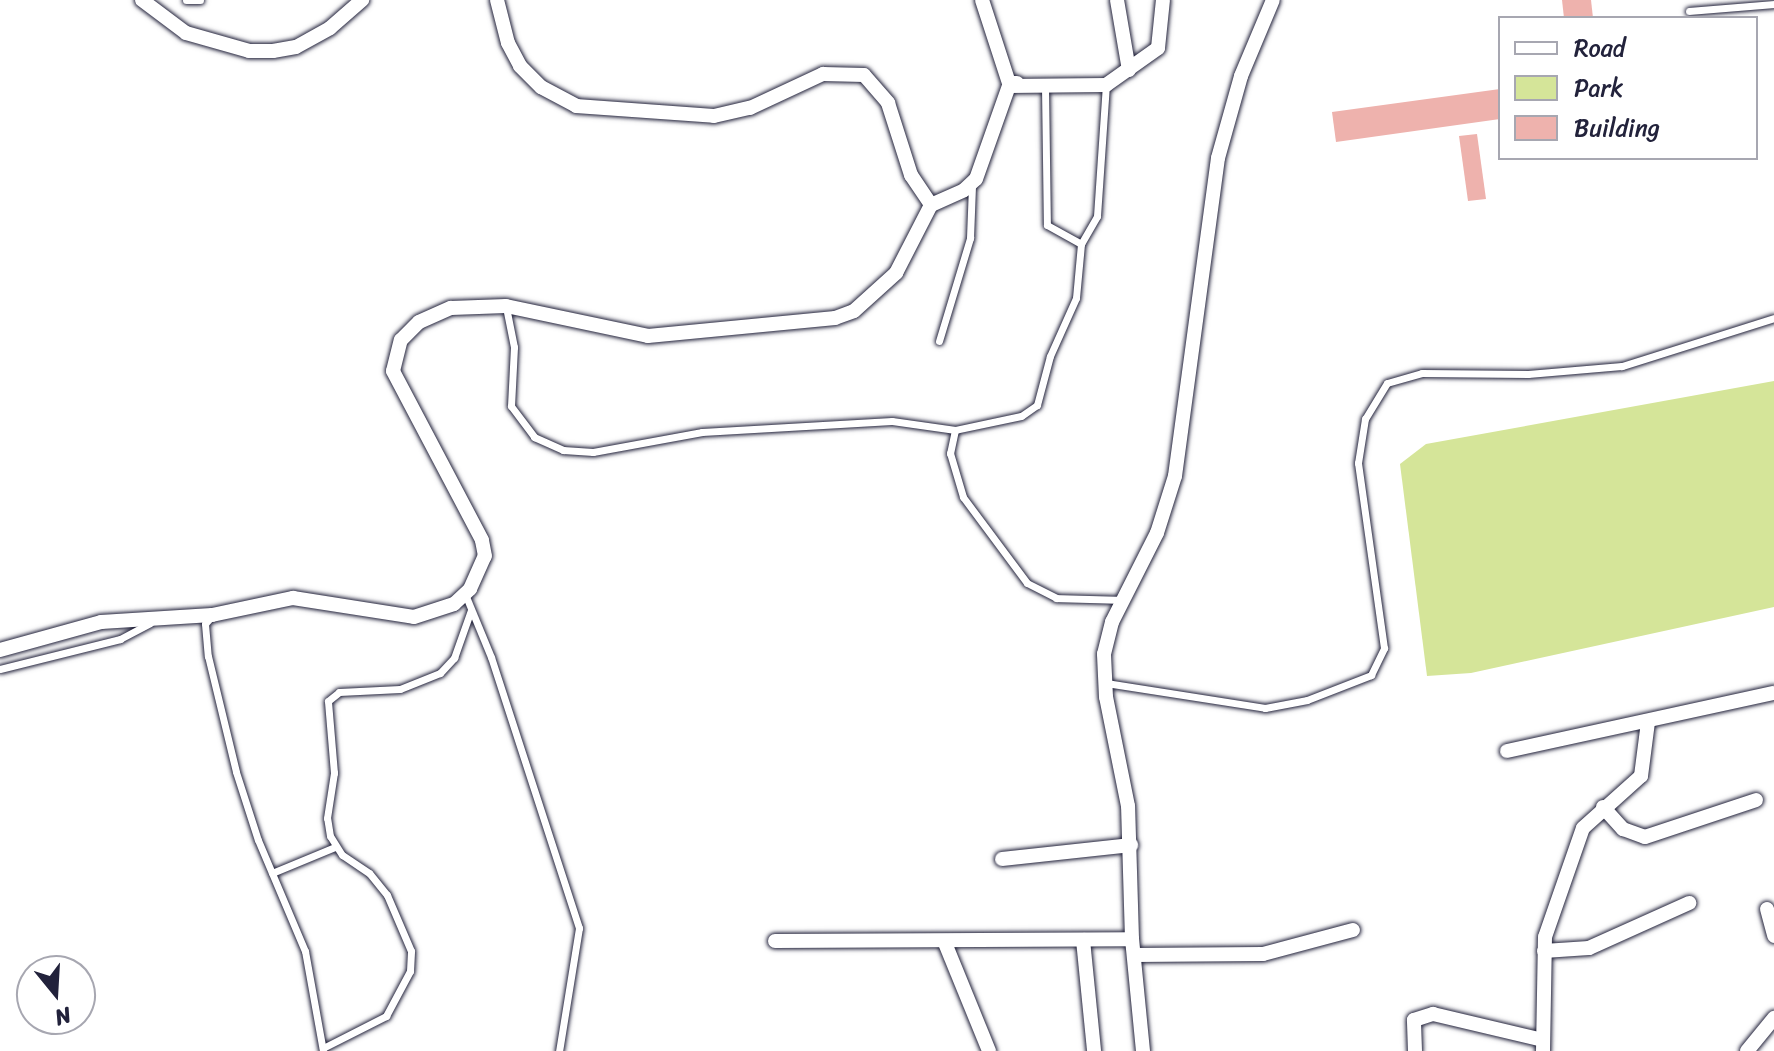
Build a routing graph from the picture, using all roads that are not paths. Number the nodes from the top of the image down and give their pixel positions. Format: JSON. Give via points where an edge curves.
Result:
{"nodes":[{"id":1,"x":142,"y":0,"type":"edge"},
{"id":2,"x":186,"y":0,"type":"edge"},
{"id":3,"x":200,"y":0,"type":"edge"},
{"id":4,"x":362,"y":0,"type":"edge"},
{"id":5,"x":497,"y":0,"type":"edge"},
{"id":6,"x":982,"y":0,"type":"edge"},
{"id":7,"x":1117,"y":0,"type":"edge"},
{"id":8,"x":1163,"y":0,"type":"edge"},
{"id":9,"x":1273,"y":0,"type":"edge"},
{"id":10,"x":1774,"y":4,"type":"edge"},
{"id":11,"x":1689,"y":11,"type":"dead end"},
{"id":12,"x":1129,"y":70,"type":"junction"},
{"id":13,"x":1017,"y":83,"type":"junction"},
{"id":14,"x":1045,"y":85,"type":"junction"},
{"id":15,"x":1106,"y":85,"type":"junction"},
{"id":16,"x":972,"y":185,"type":"junction"},
{"id":17,"x":931,"y":205,"type":"junction"},
{"id":18,"x":1081,"y":244,"type":"junction"},
{"id":19,"x":506,"y":306,"type":"junction"},
{"id":20,"x":1774,"y":318,"type":"edge"},
{"id":21,"x":939,"y":341,"type":"dead end"},
{"id":22,"x":955,"y":430,"type":"junction"},
{"id":23,"x":465,"y":594,"type":"junction"},
{"id":24,"x":1124,"y":600,"type":"junction"},
{"id":25,"x":471,"y":610,"type":"junction"},
{"id":26,"x":212,"y":615,"type":"junction"},
{"id":27,"x":159,"y":618,"type":"junction"},
{"id":28,"x":0,"y":650,"type":"edge"},
{"id":29,"x":0,"y":669,"type":"edge"},
{"id":30,"x":1104,"y":683,"type":"junction"},
{"id":31,"x":1774,"y":693,"type":"edge"},
{"id":32,"x":1648,"y":722,"type":"junction"},
{"id":33,"x":1507,"y":751,"type":"dead end"},
{"id":34,"x":1756,"y":800,"type":"dead end"},
{"id":35,"x":1603,"y":807,"type":"junction"},
{"id":36,"x":1131,"y":845,"type":"junction"},
{"id":37,"x":335,"y":847,"type":"junction"},
{"id":38,"x":1002,"y":859,"type":"dead end"},
{"id":39,"x":272,"y":873,"type":"junction"},
{"id":40,"x":1689,"y":903,"type":"dead end"},
{"id":41,"x":1767,"y":909,"type":"dead end"},
{"id":42,"x":1353,"y":930,"type":"dead end"},
{"id":43,"x":1774,"y":936,"type":"edge"},
{"id":44,"x":1132,"y":939,"type":"junction"},
{"id":45,"x":1083,"y":940,"type":"junction"},
{"id":46,"x":775,"y":941,"type":"dead end"},
{"id":47,"x":945,"y":943,"type":"junction"},
{"id":48,"x":1544,"y":951,"type":"junction"},
{"id":49,"x":1134,"y":955,"type":"junction"},
{"id":50,"x":1774,"y":1018,"type":"edge"},
{"id":51,"x":1543,"y":1045,"type":"edge"},
{"id":52,"x":323,"y":1049,"type":"edge"},
{"id":53,"x":559,"y":1051,"type":"edge"},
{"id":54,"x":989,"y":1051,"type":"edge"},
{"id":55,"x":1094,"y":1051,"type":"edge"},
{"id":56,"x":1143,"y":1051,"type":"edge"},
{"id":57,"x":1415,"y":1051,"type":"edge"},
{"id":58,"x":1747,"y":1051,"type":"edge"}],
"edges":[{"from":1,"to":4,"type":"street","via":[[186,33],[249,51],[273,51],[296,47],[330,28]]},
{"from":2,"to":3,"type":"lane"},
{"from":5,"to":17,"type":"street","via":[[520,66],[541,87],[576,106],[714,116],[750,108],[823,74],[864,75],[888,103],[911,175]]},
{"from":6,"to":13,"type":"street","via":[[1009,83]]},
{"from":7,"to":12,"type":"street"},
{"from":8,"to":12,"type":"street","via":[[1158,48]]},
{"from":9,"to":24,"type":"street","via":[[1241,76],[1218,158],[1175,476],[1157,533]]},
{"from":10,"to":11,"type":"lane"},
{"from":12,"to":15,"type":"street"},
{"from":13,"to":14,"type":"street"},
{"from":13,"to":16,"type":"street","via":[[1004,92]]},
{"from":14,"to":15,"type":"street"},
{"from":14,"to":18,"type":"lane","via":[[1047,225]]},
{"from":15,"to":18,"type":"lane","via":[[1097,216]]},
{"from":16,"to":17,"type":"street"},
{"from":16,"to":21,"type":"lane","via":[[970,238]]},
{"from":17,"to":19,"type":"street","via":[[896,273],[870,300],[835,318],[648,336]]},
{"from":18,"to":22,"type":"lane","via":[[1076,298],[1050,356],[1037,405],[1021,416]]},
{"from":19,"to":22,"type":"lane","via":[[514,347],[511,406],[522,425],[548,445],[593,452],[702,432],[892,421]]},
{"from":19,"to":23,"type":"street","via":[[466,306],[432,315],[401,340],[393,356],[396,384],[482,540],[481,573]]},
{"from":20,"to":30,"type":"lane","via":[[1622,366],[1528,374],[1422,373],[1387,383],[1365,419],[1358,463],[1384,648],[1371,675],[1307,700],[1265,708]]},
{"from":22,"to":24,"type":"lane","via":[[950,453],[963,497],[1027,583],[1056,598]]},
{"from":23,"to":25,"type":"lane"},
{"from":23,"to":26,"type":"street","via":[[454,604],[414,617],[293,598]]},
{"from":24,"to":30,"type":"street","via":[[1104,654]]},
{"from":25,"to":37,"type":"lane","via":[[454,658],[440,673],[400,689],[339,692],[328,701],[334,773],[327,818]]},
{"from":25,"to":53,"type":"lane","via":[[575,910],[580,937]]},
{"from":26,"to":27,"type":"street"},
{"from":26,"to":39,"type":"lane","via":[[205,624],[208,656],[244,804]]},
{"from":27,"to":28,"type":"street","via":[[101,622]]},
{"from":27,"to":29,"type":"lane","via":[[120,639]]},
{"from":30,"to":36,"type":"street"},
{"from":31,"to":32,"type":"street"},
{"from":32,"to":33,"type":"street"},
{"from":32,"to":35,"type":"street","via":[[1641,776]]},
{"from":34,"to":35,"type":"street","via":[[1645,837],[1623,829]]},
{"from":35,"to":48,"type":"street","via":[[1574,847]]},
{"from":36,"to":38,"type":"street"},
{"from":36,"to":44,"type":"street"},
{"from":37,"to":39,"type":"lane"},
{"from":37,"to":52,"type":"lane","via":[[387,895],[406,936],[410,971],[386,1016]]},
{"from":39,"to":52,"type":"lane","via":[[305,951]]},
{"from":40,"to":48,"type":"street","via":[[1589,948]]},
{"from":41,"to":43,"type":"street"},
{"from":42,"to":49,"type":"street","via":[[1263,954]]},
{"from":44,"to":45,"type":"street"},
{"from":44,"to":49,"type":"street"},
{"from":45,"to":47,"type":"street"},
{"from":45,"to":55,"type":"street"},
{"from":46,"to":47,"type":"street"},
{"from":47,"to":54,"type":"street"},
{"from":48,"to":51,"type":"street"},
{"from":49,"to":56,"type":"street"},
{"from":50,"to":58,"type":"street"},
{"from":51,"to":57,"type":"street","via":[[1433,1014],[1414,1020]]}]}
